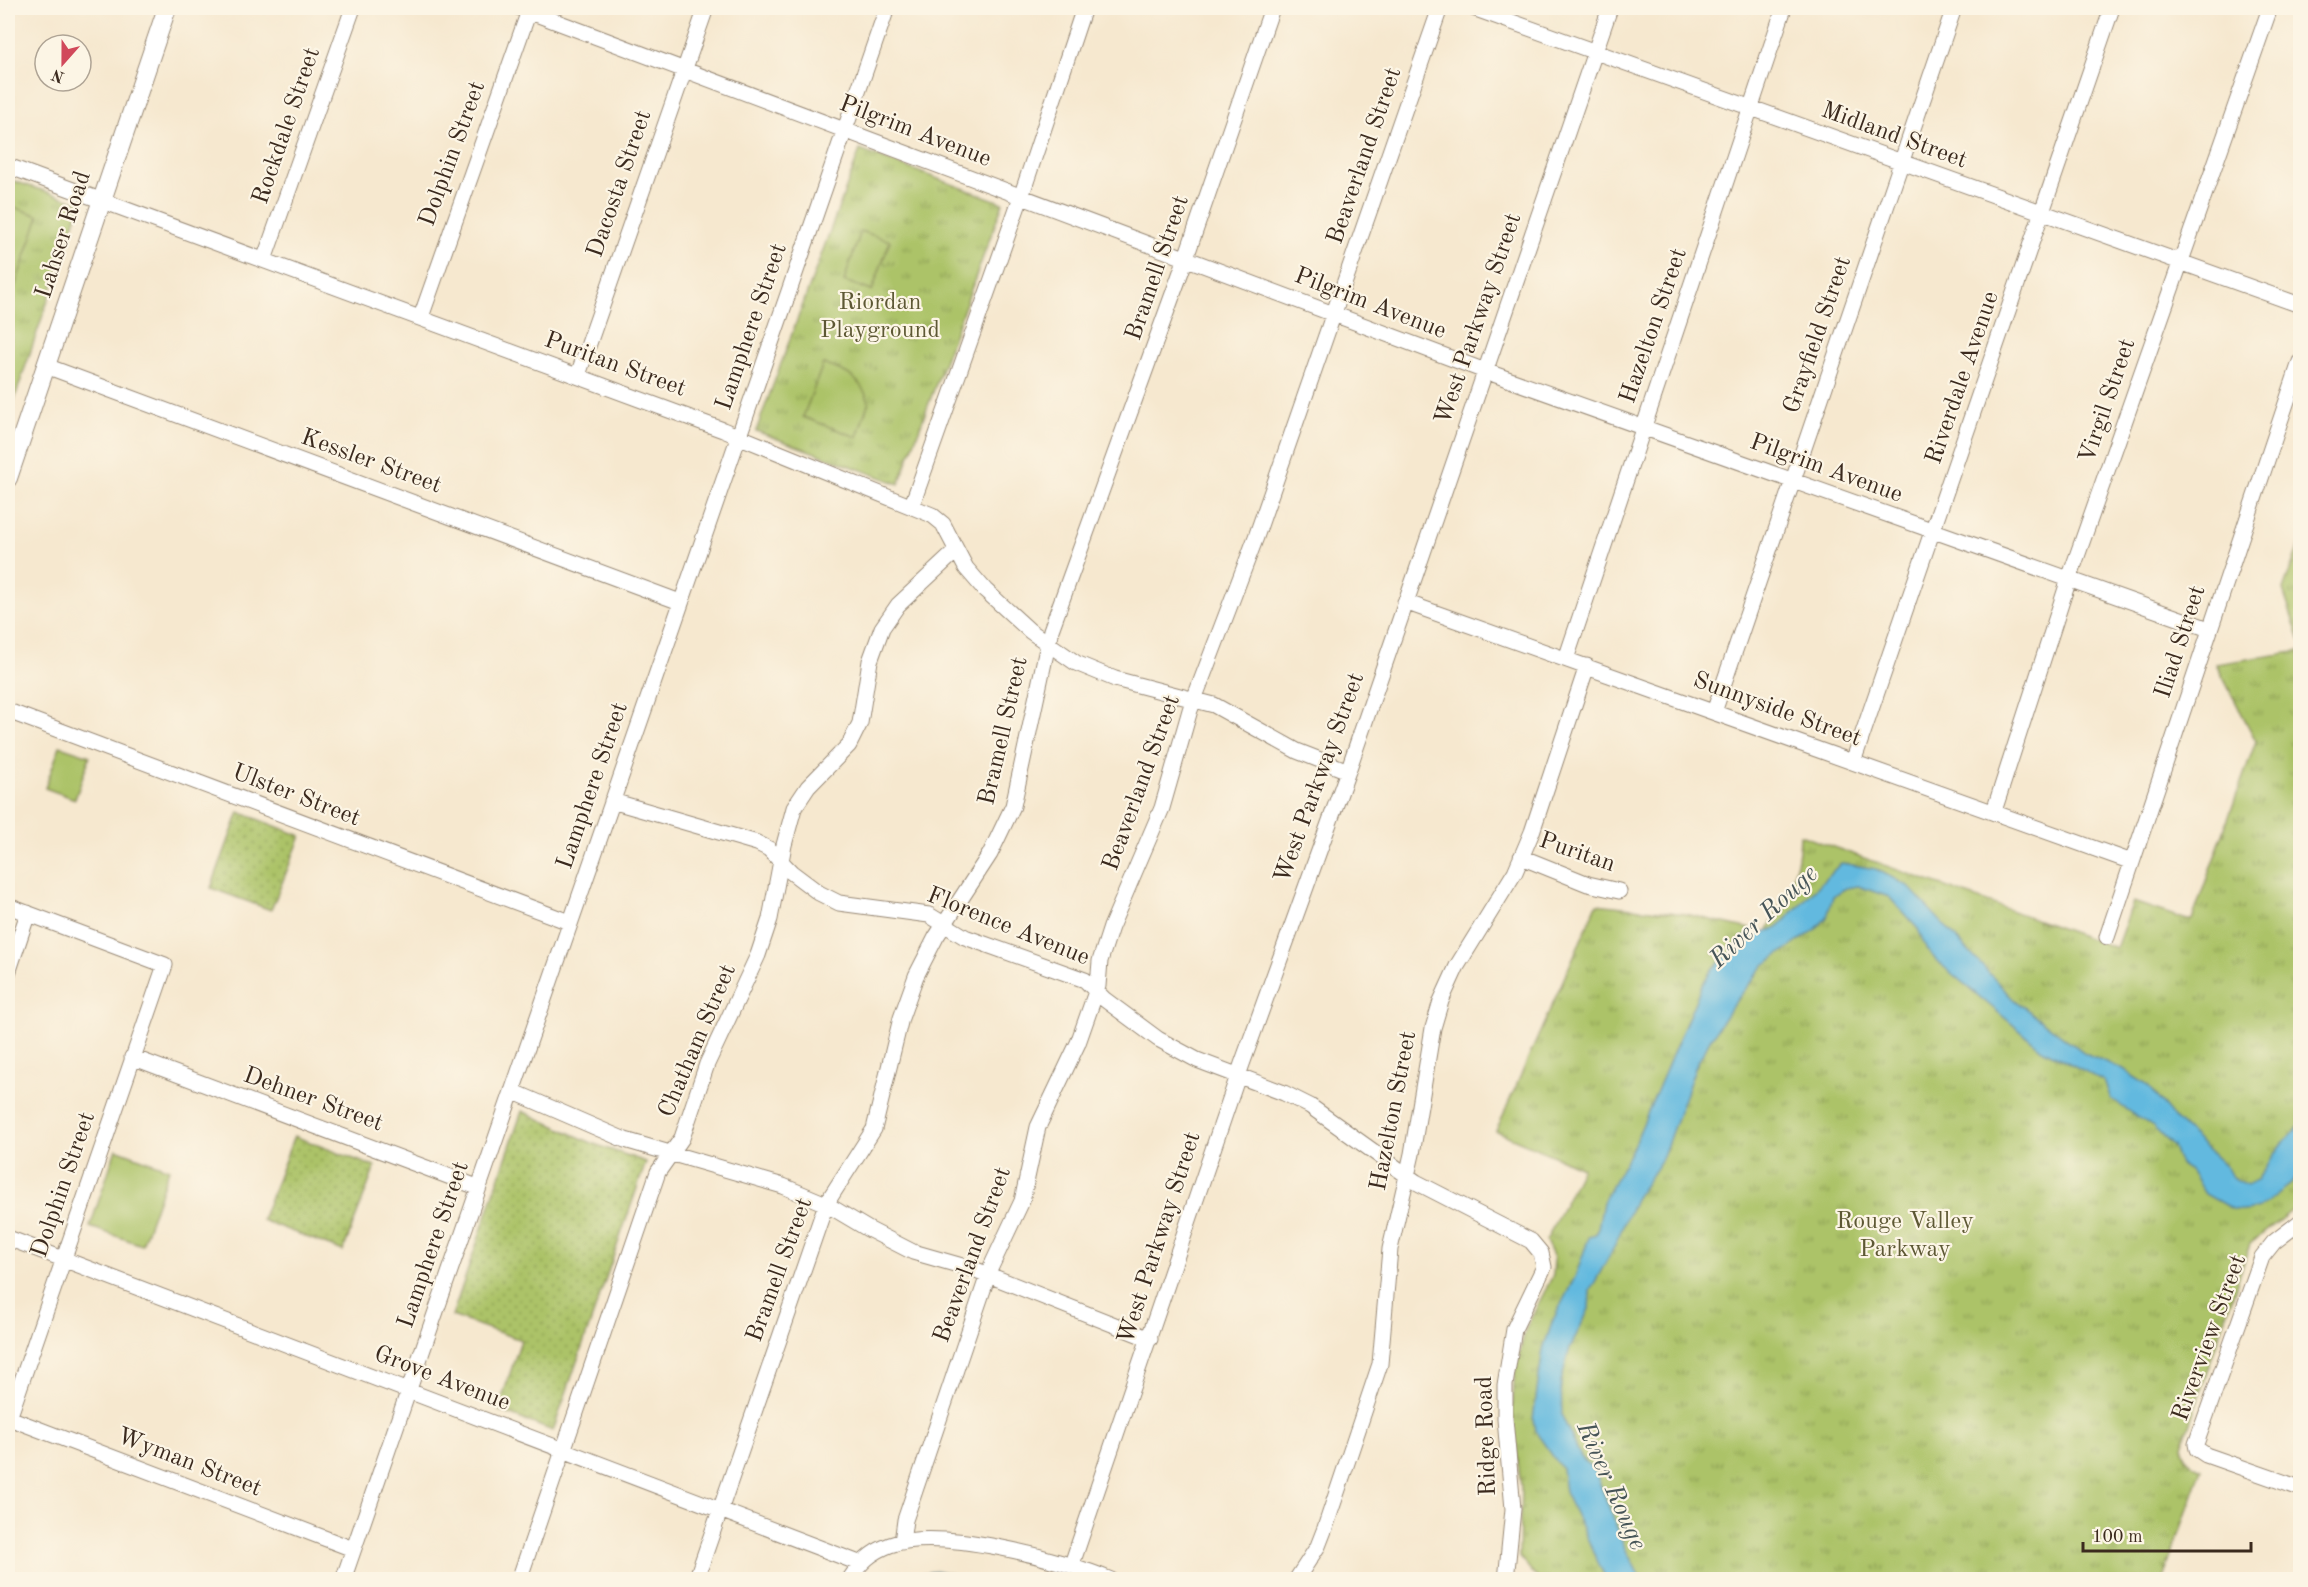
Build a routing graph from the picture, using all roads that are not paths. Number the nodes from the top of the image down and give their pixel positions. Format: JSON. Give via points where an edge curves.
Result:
{"nodes":[{"id":1,"x":167,"y":8,"type":"edge"},
{"id":2,"x":353,"y":8,"type":"edge"},
{"id":3,"x":706,"y":8,"type":"edge"},
{"id":4,"x":887,"y":8,"type":"edge"},
{"id":5,"x":1084,"y":8,"type":"edge"},
{"id":6,"x":1272,"y":8,"type":"edge"},
{"id":7,"x":1440,"y":8,"type":"edge"},
{"id":8,"x":1473,"y":8,"type":"edge"},
{"id":9,"x":1610,"y":8,"type":"edge"},
{"id":10,"x":1784,"y":8,"type":"edge"},
{"id":11,"x":1954,"y":8,"type":"edge"},
{"id":12,"x":2112,"y":8,"type":"edge"},
{"id":13,"x":2270,"y":8,"type":"edge"},
{"id":14,"x":526,"y":9,"type":"edge"},
{"id":15,"x":1594,"y":52,"type":"junction"},
{"id":16,"x":684,"y":69,"type":"junction"},
{"id":17,"x":1751,"y":109,"type":"junction"},
{"id":18,"x":845,"y":130,"type":"junction"},
{"id":19,"x":1901,"y":162,"type":"junction"},
{"id":20,"x":8,"y":166,"type":"edge"},
{"id":21,"x":1021,"y":197,"type":"junction"},
{"id":22,"x":100,"y":200,"type":"junction"},
{"id":23,"x":2044,"y":214,"type":"junction"},
{"id":24,"x":1185,"y":259,"type":"junction"},
{"id":25,"x":264,"y":260,"type":"junction"},
{"id":26,"x":2180,"y":263,"type":"junction"},
{"id":27,"x":2301,"y":305,"type":"edge"},
{"id":28,"x":1333,"y":315,"type":"junction"},
{"id":29,"x":421,"y":317,"type":"junction"},
{"id":30,"x":2301,"y":362,"type":"edge"},
{"id":31,"x":46,"y":366,"type":"junction"},
{"id":32,"x":1485,"y":371,"type":"junction"},
{"id":33,"x":578,"y":375,"type":"junction"},
{"id":34,"x":1644,"y":427,"type":"junction"},
{"id":35,"x":737,"y":437,"type":"junction"},
{"id":36,"x":8,"y":478,"type":"edge"},
{"id":37,"x":1792,"y":480,"type":"junction"},
{"id":38,"x":912,"y":505,"type":"junction"},
{"id":39,"x":1934,"y":531,"type":"junction"},
{"id":40,"x":956,"y":551,"type":"junction"},
{"id":41,"x":2069,"y":579,"type":"junction"},
{"id":42,"x":680,"y":602,"type":"junction"},
{"id":43,"x":1405,"y":602,"type":"junction"},
{"id":44,"x":2209,"y":629,"type":"junction"},
{"id":45,"x":1047,"y":645,"type":"junction"},
{"id":46,"x":1566,"y":659,"type":"junction"},
{"id":47,"x":1587,"y":666,"type":"junction"},
{"id":48,"x":1195,"y":699,"type":"junction"},
{"id":49,"x":8,"y":711,"type":"edge"},
{"id":50,"x":1714,"y":712,"type":"junction"},
{"id":51,"x":1853,"y":762,"type":"junction"},
{"id":52,"x":1348,"y":771,"type":"junction"},
{"id":53,"x":612,"y":801,"type":"junction"},
{"id":54,"x":1994,"y":811,"type":"junction"},
{"id":55,"x":1521,"y":857,"type":"junction"},
{"id":56,"x":781,"y":862,"type":"junction"},
{"id":57,"x":2132,"y":862,"type":"junction"},
{"id":58,"x":1619,"y":891,"type":"dead end"},
{"id":59,"x":8,"y":906,"type":"edge"},
{"id":60,"x":28,"y":914,"type":"junction"},
{"id":61,"x":569,"y":922,"type":"junction"},
{"id":62,"x":944,"y":924,"type":"junction"},
{"id":63,"x":2107,"y":937,"type":"dead end"},
{"id":64,"x":8,"y":973,"type":"edge"},
{"id":65,"x":1096,"y":990,"type":"junction"},
{"id":66,"x":132,"y":1057,"type":"junction"},
{"id":67,"x":1238,"y":1076,"type":"junction"},
{"id":68,"x":512,"y":1091,"type":"junction"},
{"id":69,"x":670,"y":1153,"type":"junction"},
{"id":70,"x":1407,"y":1177,"type":"junction"},
{"id":71,"x":477,"y":1187,"type":"junction"},
{"id":72,"x":826,"y":1204,"type":"junction"},
{"id":73,"x":2301,"y":1222,"type":"edge"},
{"id":74,"x":8,"y":1238,"type":"edge"},
{"id":75,"x":63,"y":1259,"type":"junction"},
{"id":76,"x":1544,"y":1263,"type":"joint"},
{"id":77,"x":988,"y":1276,"type":"junction"},
{"id":78,"x":1150,"y":1339,"type":"junction"},
{"id":79,"x":409,"y":1390,"type":"junction"},
{"id":80,"x":8,"y":1420,"type":"edge"},
{"id":81,"x":564,"y":1451,"type":"junction"},
{"id":82,"x":2301,"y":1488,"type":"edge"},
{"id":83,"x":720,"y":1510,"type":"junction"},
{"id":84,"x":902,"y":1542,"type":"junction"},
{"id":85,"x":353,"y":1549,"type":"junction"},
{"id":86,"x":859,"y":1563,"type":"junction"},
{"id":87,"x":1072,"y":1564,"type":"junction"},
{"id":88,"x":343,"y":1580,"type":"edge"},
{"id":89,"x":519,"y":1580,"type":"edge"},
{"id":90,"x":696,"y":1580,"type":"edge"},
{"id":91,"x":849,"y":1580,"type":"edge"},
{"id":92,"x":1111,"y":1580,"type":"edge"},
{"id":93,"x":1296,"y":1580,"type":"edge"},
{"id":94,"x":1506,"y":1580,"type":"edge"}],
"edges":[{"from":1,"to":22,"type":"main road","name":"Lahser Road"},
{"from":2,"to":25,"type":"street","name":"Rockdale Street"},
{"from":3,"to":16,"type":"street","name":"Dacosta Street"},
{"from":4,"to":18,"type":"street","name":"Lamphere Street"},
{"from":5,"to":21,"type":"street"},
{"from":6,"to":24,"type":"street","name":"Bramell Street"},
{"from":7,"to":28,"type":"street","name":"Beaverland Street"},
{"from":8,"to":15,"type":"street","name":"Midland Street"},
{"from":9,"to":15,"type":"street","name":"West Parkway Street"},
{"from":10,"to":17,"type":"street","name":"Hazelton Street"},
{"from":11,"to":19,"type":"street","name":"Grayfield Street"},
{"from":12,"to":23,"type":"street","name":"Riverdale Avenue"},
{"from":13,"to":26,"type":"street","name":"Virgil Street"},
{"from":14,"to":16,"type":"street","name":"Pilgrim Avenue"},
{"from":14,"to":29,"type":"street","name":"Dolphin Street"},
{"from":15,"to":17,"type":"street","name":"Midland Street"},
{"from":15,"to":32,"type":"street","name":"West Parkway Street"},
{"from":16,"to":18,"type":"street","name":"Pilgrim Avenue"},
{"from":16,"to":33,"type":"street","name":"Dacosta Street"},
{"from":17,"to":19,"type":"street","name":"Midland Street"},
{"from":17,"to":34,"type":"street","name":"Hazelton Street"},
{"from":18,"to":21,"type":"street","name":"Pilgrim Avenue"},
{"from":18,"to":35,"type":"street","name":"Lamphere Street"},
{"from":19,"to":23,"type":"street","name":"Midland Street"},
{"from":19,"to":37,"type":"street","name":"Grayfield Street"},
{"from":20,"to":22,"type":"street","name":"Puritan Street"},
{"from":21,"to":24,"type":"street","name":"Pilgrim Avenue"},
{"from":21,"to":38,"type":"street"},
{"from":22,"to":25,"type":"street","name":"Puritan Street"},
{"from":22,"to":31,"type":"main road","name":"Lahser Road"},
{"from":23,"to":26,"type":"street","name":"Midland Street"},
{"from":23,"to":39,"type":"street","name":"Riverdale Avenue"},
{"from":24,"to":28,"type":"street","name":"Pilgrim Avenue"},
{"from":24,"to":45,"type":"street","name":"Bramell Street"},
{"from":25,"to":29,"type":"street","name":"Puritan Street"},
{"from":26,"to":27,"type":"street","name":"Midland Street"},
{"from":26,"to":41,"type":"street","name":"Virgil Street"},
{"from":28,"to":32,"type":"street","name":"Pilgrim Avenue"},
{"from":28,"to":48,"type":"street","name":"Beaverland Street"},
{"from":29,"to":33,"type":"street","name":"Puritan Street"},
{"from":30,"to":44,"type":"street","name":"Iliad Street"},
{"from":31,"to":36,"type":"main road","name":"Lahser Road"},
{"from":31,"to":42,"type":"street","name":"Kessler Street"},
{"from":32,"to":34,"type":"street","name":"Pilgrim Avenue"},
{"from":32,"to":43,"type":"street","name":"West Parkway Street"},
{"from":33,"to":35,"type":"street","name":"Puritan Street"},
{"from":34,"to":37,"type":"street","name":"Pilgrim Avenue"},
{"from":34,"to":46,"type":"street","name":"Hazelton Street"},
{"from":35,"to":38,"type":"street","name":"Puritan Street"},
{"from":35,"to":42,"type":"street","name":"Lamphere Street"},
{"from":37,"to":39,"type":"street","name":"Pilgrim Avenue"},
{"from":37,"to":50,"type":"street","name":"Grayfield Street"},
{"from":38,"to":40,"type":"street","name":"Puritan Street","via":[[943,524]]},
{"from":39,"to":41,"type":"street","name":"Pilgrim Avenue"},
{"from":39,"to":51,"type":"street","name":"Riverdale Avenue"},
{"from":40,"to":45,"type":"street","name":"Puritan Street","via":[[985,590]]},
{"from":40,"to":56,"type":"street","name":"Chatham Street","via":[[898,605],[882,628],[870,661],[860,723],[849,746],[808,787],[794,808]]},
{"from":41,"to":44,"type":"street","name":"Pilgrim Avenue"},
{"from":41,"to":54,"type":"street","name":"Virgil Street"},
{"from":42,"to":53,"type":"street","name":"Lamphere Street"},
{"from":43,"to":46,"type":"street","name":"Sunnyside Street"},
{"from":43,"to":52,"type":"street","name":"West Parkway Street"},
{"from":44,"to":57,"type":"street","name":"Iliad Street"},
{"from":45,"to":48,"type":"street","name":"Puritan Street","via":[[1100,674]]},
{"from":45,"to":62,"type":"street","name":"Bramell Street","via":[[1013,806],[990,854]]},
{"from":46,"to":47,"type":"street","name":"Sunnyside Street"},
{"from":47,"to":50,"type":"street","name":"Sunnyside Street"},
{"from":47,"to":55,"type":"street","name":"Hazelton Street"},
{"from":48,"to":52,"type":"street","name":"Puritan Street","via":[[1227,711],[1297,751]]},
{"from":48,"to":65,"type":"street","name":"Beaverland Street","via":[[1162,808],[1111,927]]},
{"from":49,"to":61,"type":"street","name":"Ulster Street"},
{"from":50,"to":51,"type":"street","name":"Sunnyside Street"},
{"from":51,"to":54,"type":"street","name":"Sunnyside Street"},
{"from":52,"to":67,"type":"street","name":"West Parkway Street"},
{"from":53,"to":56,"type":"street","name":"Florence Avenue","via":[[742,837],[769,849]]},
{"from":53,"to":61,"type":"street","name":"Lamphere Street"},
{"from":54,"to":57,"type":"street","name":"Sunnyside Street"},
{"from":55,"to":58,"type":"street","name":"Puritan","via":[[1588,884]]},
{"from":55,"to":70,"type":"street","name":"Hazelton Street","via":[[1496,906],[1457,966],[1441,1001]]},
{"from":56,"to":62,"type":"street","name":"Florence Avenue","via":[[819,893],[839,903],[929,915]]},
{"from":56,"to":69,"type":"street","name":"Chatham Street","via":[[770,919],[758,955],[707,1064],[682,1138]]},
{"from":57,"to":63,"type":"street","name":"Iliad Street"},
{"from":59,"to":60,"type":"street"},
{"from":60,"to":64,"type":"street"},
{"from":60,"to":66,"type":"street","name":"Dolphin Street","via":[[165,965]]},
{"from":61,"to":68,"type":"street","name":"Lamphere Street"},
{"from":62,"to":65,"type":"street","name":"Florence Avenue","via":[[965,937],[1085,980]]},
{"from":62,"to":72,"type":"street","name":"Bramell Street","via":[[916,976],[874,1130]]},
{"from":65,"to":67,"type":"street","name":"Florence Avenue","via":[[1158,1039]]},
{"from":65,"to":77,"type":"street","name":"Beaverland Street","via":[[1078,1043],[1038,1127],[1017,1215]]},
{"from":66,"to":71,"type":"street","name":"Dehner Street"},
{"from":66,"to":75,"type":"street","name":"Dolphin Street"},
{"from":67,"to":70,"type":"street","name":"Florence Avenue","via":[[1310,1106]]},
{"from":67,"to":78,"type":"street","name":"West Parkway Street"},
{"from":68,"to":69,"type":"street","via":[[625,1140]]},
{"from":68,"to":71,"type":"street","name":"Lamphere Street"},
{"from":69,"to":72,"type":"street","via":[[783,1186]]},
{"from":69,"to":81,"type":"street","name":"Chatham Street","via":[[658,1172]]},
{"from":70,"to":76,"type":"street","name":"Florence Avenue","via":[[1531,1241],[1542,1253]]},
{"from":70,"to":93,"type":"street","name":"Hazelton Street","via":[[1390,1249],[1380,1364],[1325,1528]]},
{"from":71,"to":79,"type":"street","name":"Lamphere Street"},
{"from":72,"to":77,"type":"street","via":[[913,1252]]},
{"from":72,"to":83,"type":"street","name":"Bramell Street"},
{"from":73,"to":82,"type":"street","name":"Riverview Street","via":[[2274,1242],[2262,1257],[2197,1449]]},
{"from":74,"to":75,"type":"street","name":"Grove Avenue"},
{"from":75,"to":79,"type":"street","name":"Grove Avenue"},
{"from":75,"to":80,"type":"street","name":"Dolphin Street"},
{"from":76,"to":94,"type":"street","name":"Ridge Road","via":[[1514,1329],[1508,1358],[1505,1419],[1513,1509]]},
{"from":77,"to":78,"type":"street"},
{"from":77,"to":84,"type":"street","name":"Beaverland Street","via":[[905,1520]]},
{"from":78,"to":87,"type":"street","name":"West Parkway Street"},
{"from":79,"to":81,"type":"street","name":"Grove Avenue"},
{"from":79,"to":85,"type":"street","name":"Lamphere Street"},
{"from":80,"to":85,"type":"street","name":"Wyman Street"},
{"from":81,"to":83,"type":"street","name":"Grove Avenue"},
{"from":81,"to":89,"type":"street","name":"Chatham Street"},
{"from":83,"to":86,"type":"street","name":"Grove Avenue"},
{"from":83,"to":90,"type":"street","name":"Bramell Street"},
{"from":84,"to":86,"type":"street","via":[[874,1552]]},
{"from":84,"to":87,"type":"street","via":[[938,1539]]},
{"from":85,"to":88,"type":"street","name":"Lamphere Street"},
{"from":86,"to":91,"type":"street"},
{"from":87,"to":92,"type":"street"}]}
